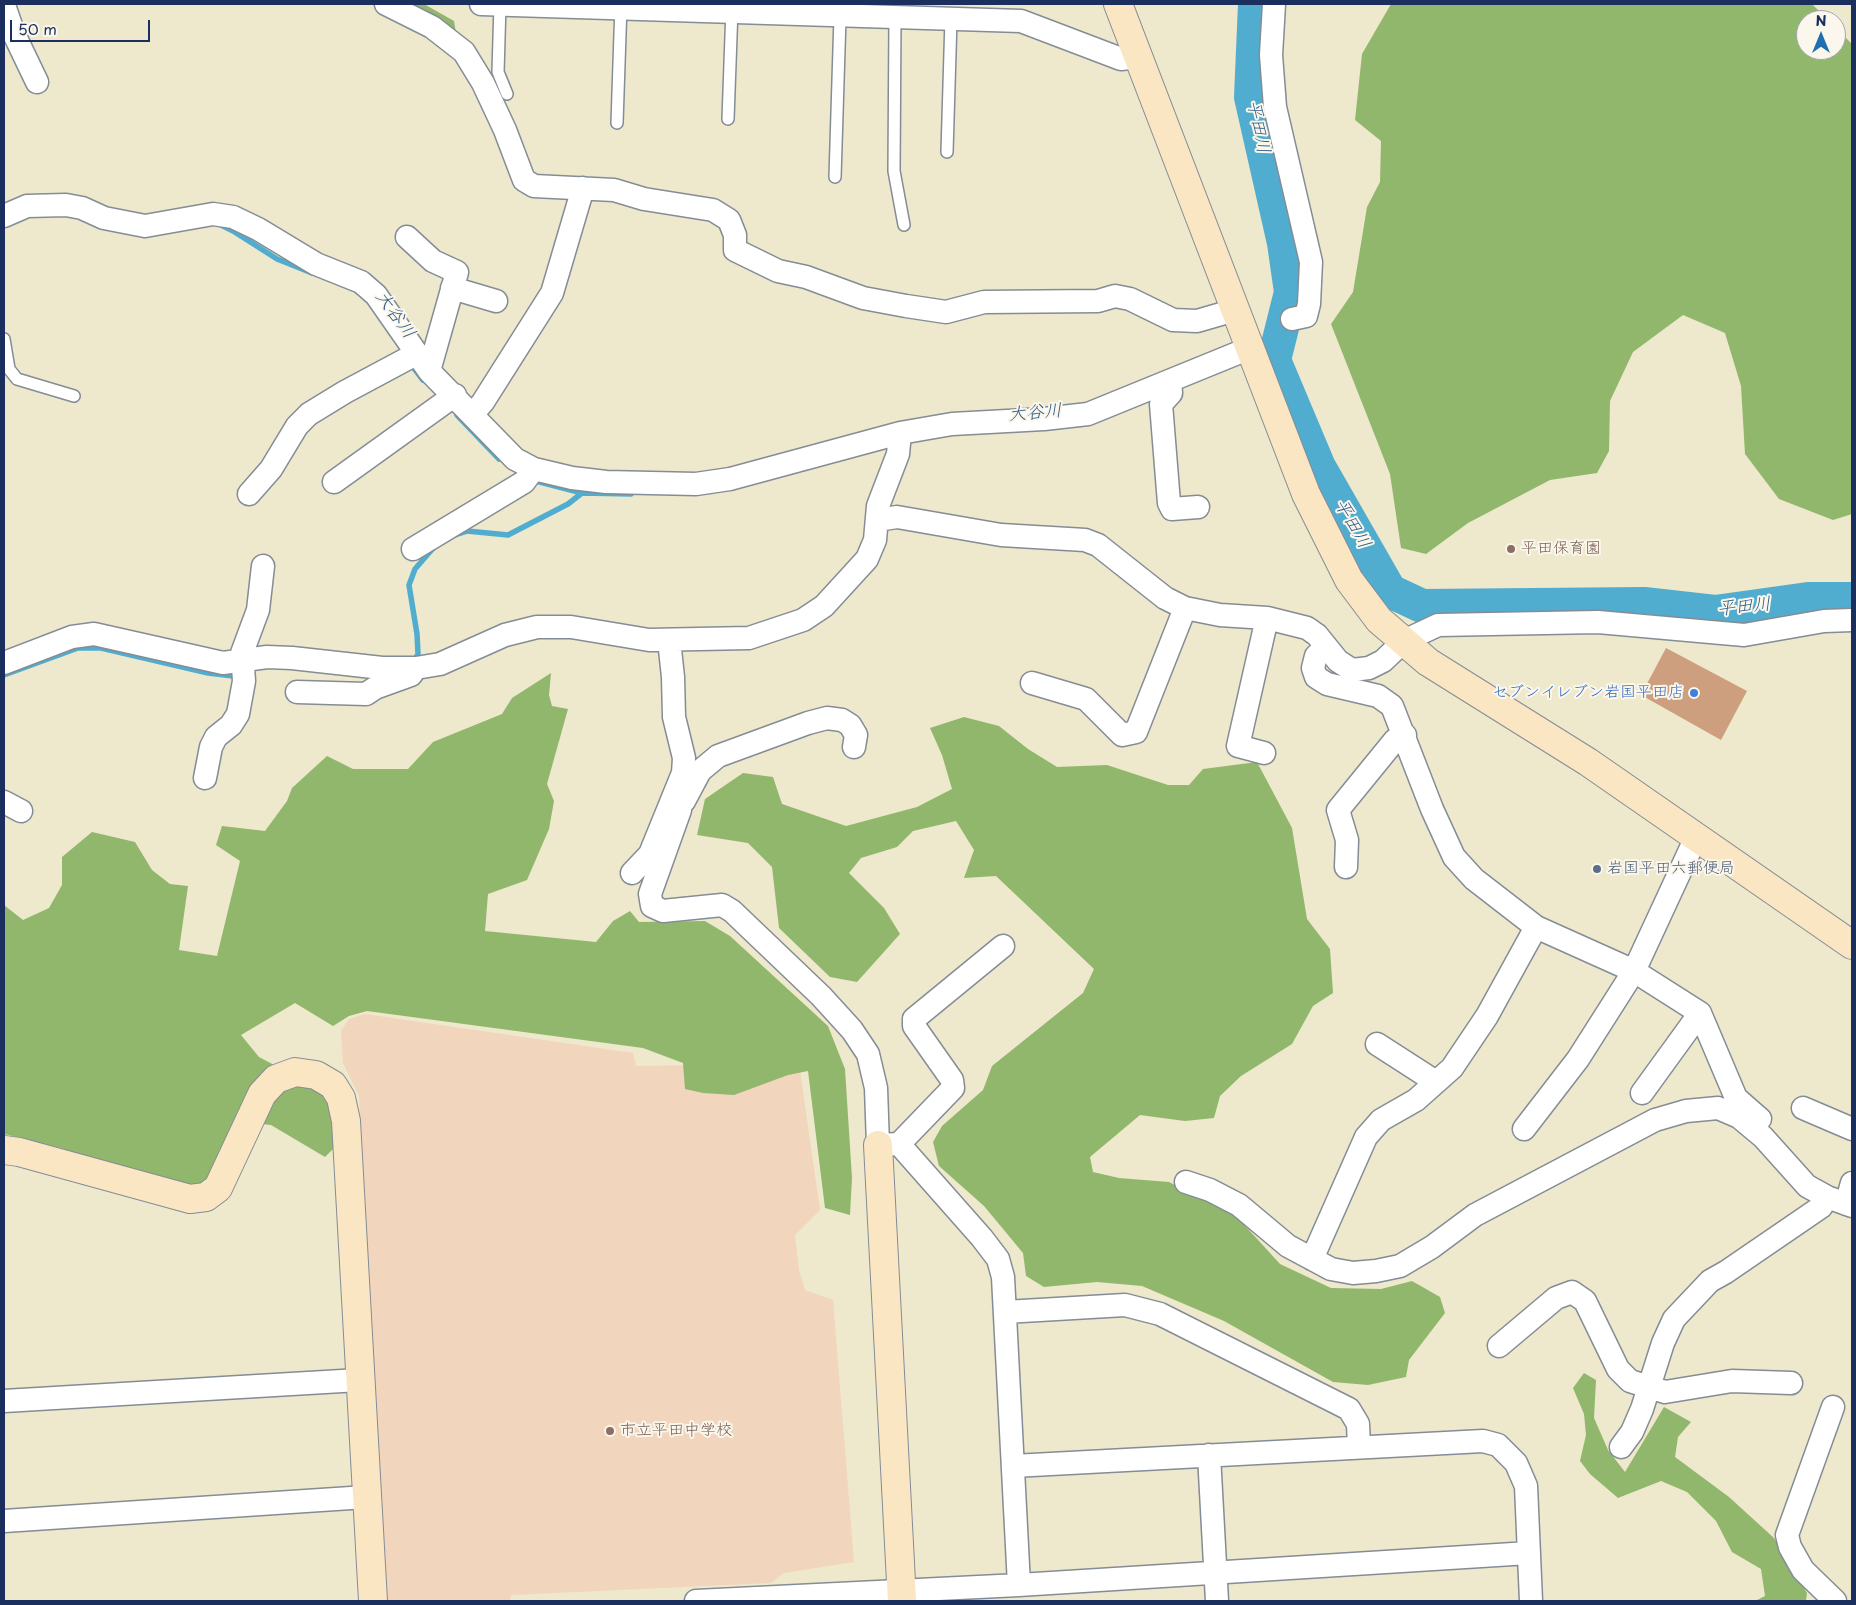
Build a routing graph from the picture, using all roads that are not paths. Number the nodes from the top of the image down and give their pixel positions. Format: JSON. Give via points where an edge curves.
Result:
{"nodes":[{"id":1,"x":386,"y":4,"type":"edge"},
{"id":2,"x":494,"y":4,"type":"edge"},
{"id":3,"x":1118,"y":4,"type":"edge"},
{"id":4,"x":1274,"y":4,"type":"edge"},
{"id":5,"x":4,"y":5,"type":"edge"},
{"id":6,"x":621,"y":6,"type":"edge"},
{"id":7,"x":732,"y":8,"type":"edge"},
{"id":8,"x":789,"y":9,"type":"edge"},
{"id":9,"x":1016,"y":12,"type":"edge"},
{"id":10,"x":840,"y":17,"type":"junction"},
{"id":11,"x":895,"y":18,"type":"junction"},
{"id":12,"x":951,"y":19,"type":"junction"},
{"id":13,"x":1139,"y":57,"type":"junction"},
{"id":14,"x":37,"y":82,"type":"dead end"},
{"id":15,"x":507,"y":94,"type":"dead end"},
{"id":16,"x":728,"y":119,"type":"dead end"},
{"id":17,"x":617,"y":122,"type":"dead end"},
{"id":18,"x":948,"y":152,"type":"dead end"},
{"id":19,"x":835,"y":177,"type":"dead end"},
{"id":20,"x":584,"y":188,"type":"junction"},
{"id":21,"x":4,"y":216,"type":"edge"},
{"id":22,"x":904,"y":225,"type":"dead end"},
{"id":23,"x":407,"y":237,"type":"dead end"},
{"id":24,"x":452,"y":288,"type":"junction"},
{"id":25,"x":496,"y":302,"type":"dead end"},
{"id":26,"x":1235,"y":310,"type":"junction"},
{"id":27,"x":1292,"y":319,"type":"dead end"},
{"id":28,"x":4,"y":339,"type":"edge"},
{"id":29,"x":1250,"y":348,"type":"junction"},
{"id":30,"x":414,"y":361,"type":"junction"},
{"id":31,"x":1170,"y":381,"type":"junction"},
{"id":32,"x":74,"y":396,"type":"dead end"},
{"id":33,"x":448,"y":400,"type":"junction"},
{"id":34,"x":472,"y":415,"type":"junction"},
{"id":35,"x":900,"y":433,"type":"junction"},
{"id":36,"x":530,"y":475,"type":"junction"},
{"id":37,"x":334,"y":482,"type":"dead end"},
{"id":38,"x":249,"y":494,"type":"dead end"},
{"id":39,"x":1198,"y":507,"type":"dead end"},
{"id":40,"x":877,"y":520,"type":"junction"},
{"id":41,"x":413,"y":549,"type":"dead end"},
{"id":42,"x":263,"y":566,"type":"dead end"},
{"id":43,"x":1186,"y":608,"type":"junction"},
{"id":44,"x":1267,"y":618,"type":"junction"},
{"id":45,"x":1852,"y":620,"type":"edge"},
{"id":46,"x":669,"y":640,"type":"junction"},
{"id":47,"x":1404,"y":641,"type":"junction"},
{"id":48,"x":1326,"y":647,"type":"junction"},
{"id":49,"x":242,"y":662,"type":"junction"},
{"id":50,"x":4,"y":663,"type":"edge"},
{"id":51,"x":416,"y":668,"type":"junction"},
{"id":52,"x":1032,"y":683,"type":"dead end"},
{"id":53,"x":297,"y":692,"type":"dead end"},
{"id":54,"x":1405,"y":735,"type":"junction"},
{"id":55,"x":854,"y":747,"type":"dead end"},
{"id":56,"x":1264,"y":753,"type":"dead end"},
{"id":57,"x":205,"y":778,"type":"dead end"},
{"id":58,"x":675,"y":809,"type":"junction"},
{"id":59,"x":1698,"y":839,"type":"junction"},
{"id":60,"x":1346,"y":867,"type":"dead end"},
{"id":61,"x":632,"y":873,"type":"dead end"},
{"id":62,"x":1536,"y":927,"type":"junction"},
{"id":63,"x":1852,"y":944,"type":"edge"},
{"id":64,"x":1003,"y":946,"type":"dead end"},
{"id":65,"x":1634,"y":971,"type":"junction"},
{"id":66,"x":1700,"y":1013,"type":"junction"},
{"id":67,"x":1377,"y":1044,"type":"dead end"},
{"id":68,"x":1436,"y":1082,"type":"junction"},
{"id":69,"x":1642,"y":1093,"type":"dead end"},
{"id":70,"x":1803,"y":1108,"type":"dead end"},
{"id":71,"x":1524,"y":1129,"type":"dead end"},
{"id":72,"x":1852,"y":1129,"type":"edge"},
{"id":73,"x":889,"y":1144,"type":"junction"},
{"id":74,"x":4,"y":1150,"type":"edge"},
{"id":75,"x":1793,"y":1172,"type":"junction"},
{"id":76,"x":1186,"y":1182,"type":"dead end"},
{"id":77,"x":1844,"y":1197,"type":"edge"},
{"id":78,"x":1312,"y":1260,"type":"junction"},
{"id":79,"x":1005,"y":1312,"type":"junction"},
{"id":80,"x":1499,"y":1346,"type":"dead end"},
{"id":81,"x":360,"y":1380,"type":"junction"},
{"id":82,"x":1791,"y":1383,"type":"dead end"},
{"id":83,"x":1649,"y":1388,"type":"junction"},
{"id":84,"x":4,"y":1401,"type":"edge"},
{"id":85,"x":1833,"y":1407,"type":"dead end"},
{"id":86,"x":1359,"y":1446,"type":"junction"},
{"id":87,"x":1621,"y":1447,"type":"dead end"},
{"id":88,"x":1209,"y":1455,"type":"junction"},
{"id":89,"x":1013,"y":1466,"type":"junction"},
{"id":90,"x":366,"y":1497,"type":"junction"},
{"id":91,"x":4,"y":1521,"type":"edge"},
{"id":92,"x":1528,"y":1553,"type":"junction"},
{"id":93,"x":1215,"y":1573,"type":"junction"},
{"id":94,"x":1019,"y":1585,"type":"junction"},
{"id":95,"x":902,"y":1596,"type":"edge"},
{"id":96,"x":373,"y":1601,"type":"edge"},
{"id":97,"x":696,"y":1601,"type":"edge"},
{"id":98,"x":1217,"y":1601,"type":"edge"},
{"id":99,"x":1532,"y":1601,"type":"edge"},
{"id":100,"x":1835,"y":1601,"type":"edge"}],
"edges":[{"from":1,"to":20,"type":"street","via":[[432,27],[464,52],[494,106],[524,180],[534,186]]},
{"from":2,"to":6,"type":"street"},
{"from":2,"to":15,"type":"lane","via":[[498,72]]},
{"from":3,"to":13,"type":"street"},
{"from":4,"to":27,"type":"street","via":[[1275,107],[1311,262],[1306,316]]},
{"from":5,"to":14,"type":"street"},
{"from":6,"to":7,"type":"street"},
{"from":6,"to":17,"type":"lane"},
{"from":7,"to":8,"type":"street"},
{"from":7,"to":16,"type":"lane"},
{"from":8,"to":10,"type":"street"},
{"from":9,"to":12,"type":"street"},
{"from":9,"to":13,"type":"street","via":[[1121,59]]},
{"from":10,"to":11,"type":"street"},
{"from":10,"to":19,"type":"lane"},
{"from":11,"to":12,"type":"street"},
{"from":11,"to":22,"type":"lane","via":[[894,171]]},
{"from":12,"to":18,"type":"lane"},
{"from":13,"to":26,"type":"street"},
{"from":20,"to":26,"type":"street","via":[[614,190],[644,199],[713,210],[729,220],[735,235],[735,250],[778,271],[871,299],[946,312],[984,302],[1098,301],[1115,296],[1130,299],[1173,320],[1197,321]]},
{"from":20,"to":34,"type":"street","via":[[552,293]]},
{"from":21,"to":30,"type":"street","via":[[27,206],[66,205],[104,218],[145,226],[213,214],[233,217],[316,264],[361,282],[376,295]]},
{"from":23,"to":24,"type":"street","via":[[433,261],[457,272]]},
{"from":24,"to":25,"type":"street"},
{"from":24,"to":30,"type":"street"},
{"from":26,"to":29,"type":"street"},
{"from":28,"to":32,"type":"lane","via":[[9,369],[17,379]]},
{"from":29,"to":31,"type":"street"},
{"from":29,"to":47,"type":"street","via":[[1306,494],[1328,541],[1349,580],[1373,612]]},
{"from":30,"to":33,"type":"street"},
{"from":30,"to":38,"type":"street","via":[[309,414],[297,426],[271,469]]},
{"from":31,"to":35,"type":"street","via":[[1088,414],[952,424]]},
{"from":31,"to":39,"type":"street","via":[[1171,392],[1161,404],[1169,502],[1172,509]]},
{"from":33,"to":34,"type":"street"},
{"from":33,"to":37,"type":"street"},
{"from":34,"to":36,"type":"street"},
{"from":35,"to":36,"type":"street","via":[[730,479],[696,484],[606,482]]},
{"from":35,"to":40,"type":"street","via":[[898,454],[878,506]]},
{"from":36,"to":41,"type":"street"},
{"from":40,"to":43,"type":"street","via":[[897,518],[1001,534],[1085,540],[1098,545],[1164,598]]},
{"from":40,"to":46,"type":"street","via":[[875,540],[867,559],[824,606],[803,620],[749,638]]},
{"from":42,"to":49,"type":"street","via":[[258,610],[242,653]]},
{"from":43,"to":44,"type":"street","via":[[1220,615]]},
{"from":43,"to":52,"type":"street","via":[[1136,732],[1122,735],[1086,699]]},
{"from":44,"to":48,"type":"street","via":[[1307,628]]},
{"from":44,"to":56,"type":"street","via":[[1238,746]]},
{"from":45,"to":47,"type":"street","via":[[1824,621],[1744,635],[1598,622],[1438,625]]},
{"from":46,"to":51,"type":"street","via":[[630,639],[571,627],[537,626],[505,635],[440,664]]},
{"from":46,"to":58,"type":"street","via":[[674,717],[684,758]]},
{"from":47,"to":48,"type":"street","via":[[1383,661],[1369,668],[1352,670],[1338,661]]},
{"from":47,"to":59,"type":"street","via":[[1428,662],[1588,762]]},
{"from":48,"to":54,"type":"street","via":[[1316,656],[1313,668],[1316,677],[1327,684],[1378,696],[1392,706]]},
{"from":49,"to":50,"type":"street","via":[[204,659],[94,634],[72,637]]},
{"from":49,"to":51,"type":"street","via":[[267,657],[382,668]]},
{"from":49,"to":57,"type":"street","via":[[244,681],[238,714],[216,737]]},
{"from":51,"to":53,"type":"street","via":[[411,675],[366,694]]},
{"from":54,"to":60,"type":"street","via":[[1395,740],[1338,810],[1347,840]]},
{"from":54,"to":62,"type":"street","via":[[1432,809],[1454,857],[1474,879]]},
{"from":55,"to":58,"type":"street","via":[[856,735],[842,720],[827,718],[799,726],[718,756],[700,771]]},
{"from":58,"to":61,"type":"street","via":[[650,854]]},
{"from":58,"to":73,"type":"street","via":[[650,894],[652,906],[663,912],[722,905],[821,996],[852,1030],[868,1054]]},
{"from":59,"to":63,"type":"street"},
{"from":59,"to":65,"type":"street","via":[[1690,848]]},
{"from":62,"to":65,"type":"street"},
{"from":62,"to":68,"type":"street","via":[[1487,1016],[1452,1068]]},
{"from":64,"to":73,"type":"street","via":[[914,1019],[914,1026],[952,1080],[953,1088]]},
{"from":65,"to":66,"type":"street"},
{"from":65,"to":71,"type":"street","via":[[1578,1059]]},
{"from":66,"to":69,"type":"street"},
{"from":66,"to":75,"type":"street","via":[[1736,1098],[1774,1131],[1791,1154]]},
{"from":67,"to":68,"type":"street"},
{"from":68,"to":78,"type":"street","via":[[1416,1100],[1381,1120],[1366,1137]]},
{"from":70,"to":72,"type":"street"},
{"from":73,"to":79,"type":"street","via":[[998,1259],[1003,1277]]},
{"from":73,"to":95,"type":"street"},
{"from":74,"to":81,"type":"street","via":[[190,1199],[206,1197],[218,1188],[262,1094],[276,1079],[295,1072],[316,1075],[333,1085],[341,1098],[346,1120]]},
{"from":75,"to":77,"type":"street","via":[[1806,1186]]},
{"from":75,"to":78,"type":"street","via":[[1763,1137],[1739,1117],[1718,1108],[1686,1111],[1655,1120],[1474,1215],[1432,1247],[1400,1266],[1353,1273],[1331,1269]]},
{"from":76,"to":78,"type":"street","via":[[1239,1205],[1288,1246]]},
{"from":77,"to":83,"type":"street","via":[[1821,1207],[1710,1281],[1674,1319]]},
{"from":79,"to":86,"type":"street","via":[[1126,1305],[1160,1314],[1349,1409],[1358,1424]]},
{"from":79,"to":89,"type":"street"},
{"from":80,"to":83,"type":"street","via":[[1556,1298],[1572,1292],[1585,1301],[1618,1370],[1630,1381]]},
{"from":81,"to":84,"type":"street"},
{"from":81,"to":90,"type":"street"},
{"from":82,"to":83,"type":"street","via":[[1732,1381],[1666,1392]]},
{"from":83,"to":87,"type":"street","via":[[1632,1432]]},
{"from":85,"to":100,"type":"street","via":[[1787,1535],[1803,1570]]},
{"from":86,"to":88,"type":"street"},
{"from":86,"to":92,"type":"street","via":[[1483,1441],[1498,1445],[1516,1463],[1526,1486]]},
{"from":88,"to":89,"type":"street"},
{"from":88,"to":93,"type":"street"},
{"from":89,"to":94,"type":"street"},
{"from":90,"to":91,"type":"street"},
{"from":90,"to":96,"type":"street"},
{"from":92,"to":93,"type":"street"},
{"from":92,"to":99,"type":"street"},
{"from":93,"to":94,"type":"street"},
{"from":93,"to":98,"type":"street"},
{"from":94,"to":95,"type":"street"},
{"from":95,"to":97,"type":"street"}]}
